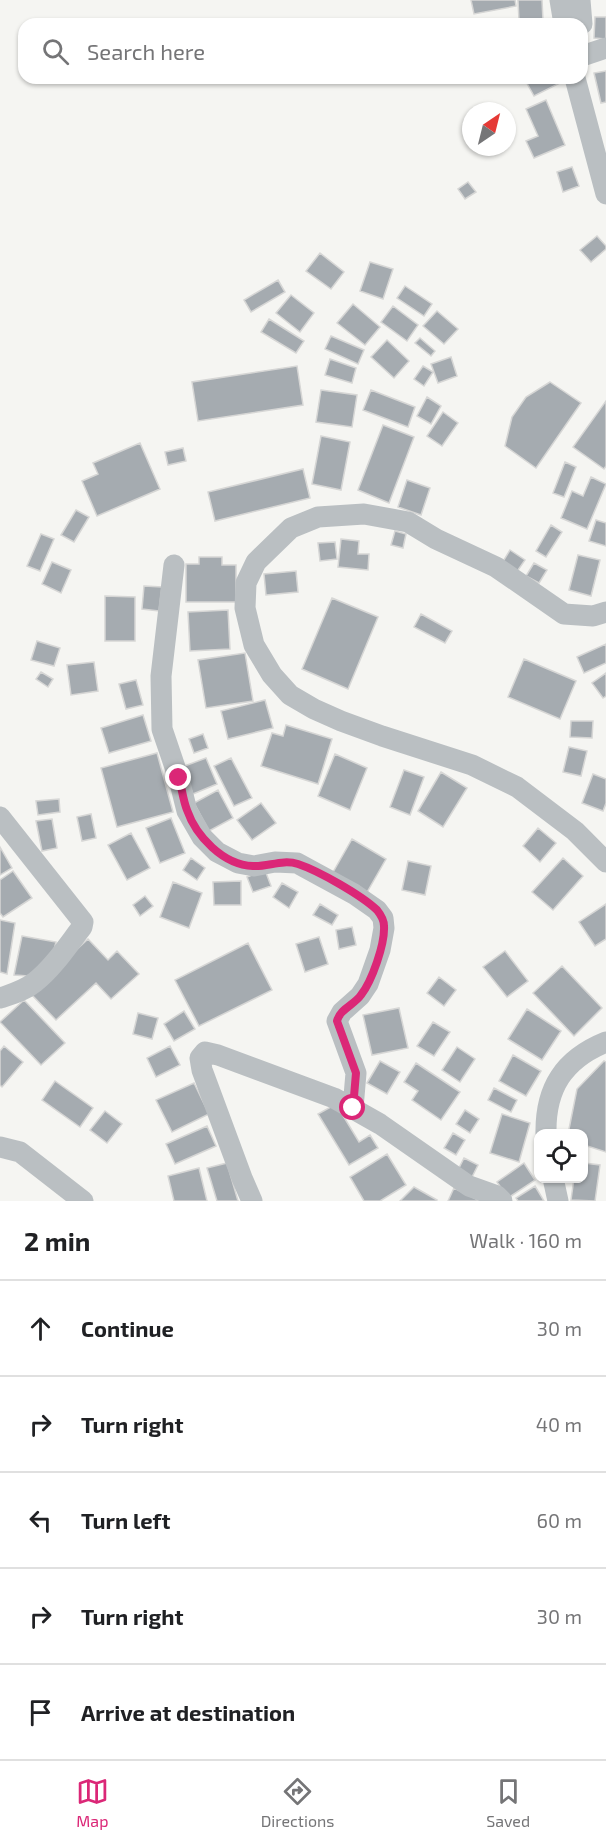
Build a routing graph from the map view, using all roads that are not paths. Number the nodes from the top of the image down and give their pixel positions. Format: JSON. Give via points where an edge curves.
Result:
{"nodes":[{"id":1,"x":560,"y":0,"type":"edge"},
{"id":2,"x":580,"y":0,"type":"edge"},
{"id":3,"x":563,"y":18,"type":"edge"},
{"id":4,"x":582,"y":18,"type":"edge"},
{"id":5,"x":606,"y":48,"type":"edge"},
{"id":6,"x":588,"y":54,"type":"edge"},
{"id":7,"x":577,"y":84,"type":"edge"},
{"id":8,"x":606,"y":194,"type":"edge"},
{"id":9,"x":174,"y":565,"type":"dead end"},
{"id":10,"x":606,"y":612,"type":"edge"},
{"id":11,"x":0,"y":817,"type":"edge"},
{"id":12,"x":606,"y":862,"type":"edge"},
{"id":13,"x":0,"y":998,"type":"edge"},
{"id":14,"x":606,"y":1042,"type":"edge"},
{"id":15,"x":353,"y":1108,"type":"junction"},
{"id":16,"x":546,"y":1129,"type":"edge"},
{"id":17,"x":0,"y":1147,"type":"edge"},
{"id":18,"x":554,"y":1183,"type":"edge"},
{"id":19,"x":82,"y":1201,"type":"edge"},
{"id":20,"x":252,"y":1201,"type":"edge"},
{"id":21,"x":502,"y":1201,"type":"edge"},
{"id":22,"x":558,"y":1201,"type":"edge"}],
"edges":[{"from":1,"to":3,"type":"street"},
{"from":2,"to":4,"type":"street"},
{"from":5,"to":6,"type":"street"},
{"from":7,"to":8,"type":"street"},
{"from":9,"to":15,"type":"street","via":[[161,676],[162,729],[187,811],[202,837],[217,852],[238,863],[297,863],[354,894],[383,918],[380,950],[368,984],[337,1021],[356,1073]]},
{"from":10,"to":12,"type":"street","via":[[593,616],[564,614],[496,567],[408,522],[364,514],[318,518],[291,528],[256,562],[246,583],[245,608],[254,645],[290,695],[314,709],[472,765],[517,787],[575,831]]},
{"from":11,"to":13,"type":"street","via":[[83,922],[35,982],[16,994]]},
{"from":14,"to":16,"type":"street","via":[[578,1057],[560,1075],[547,1109]]},
{"from":15,"to":20,"type":"street","via":[[219,1054],[202,1054],[201,1070]]},
{"from":15,"to":21,"type":"street","via":[[469,1186]]},
{"from":17,"to":19,"type":"street","via":[[20,1152]]},
{"from":18,"to":22,"type":"street"}]}
